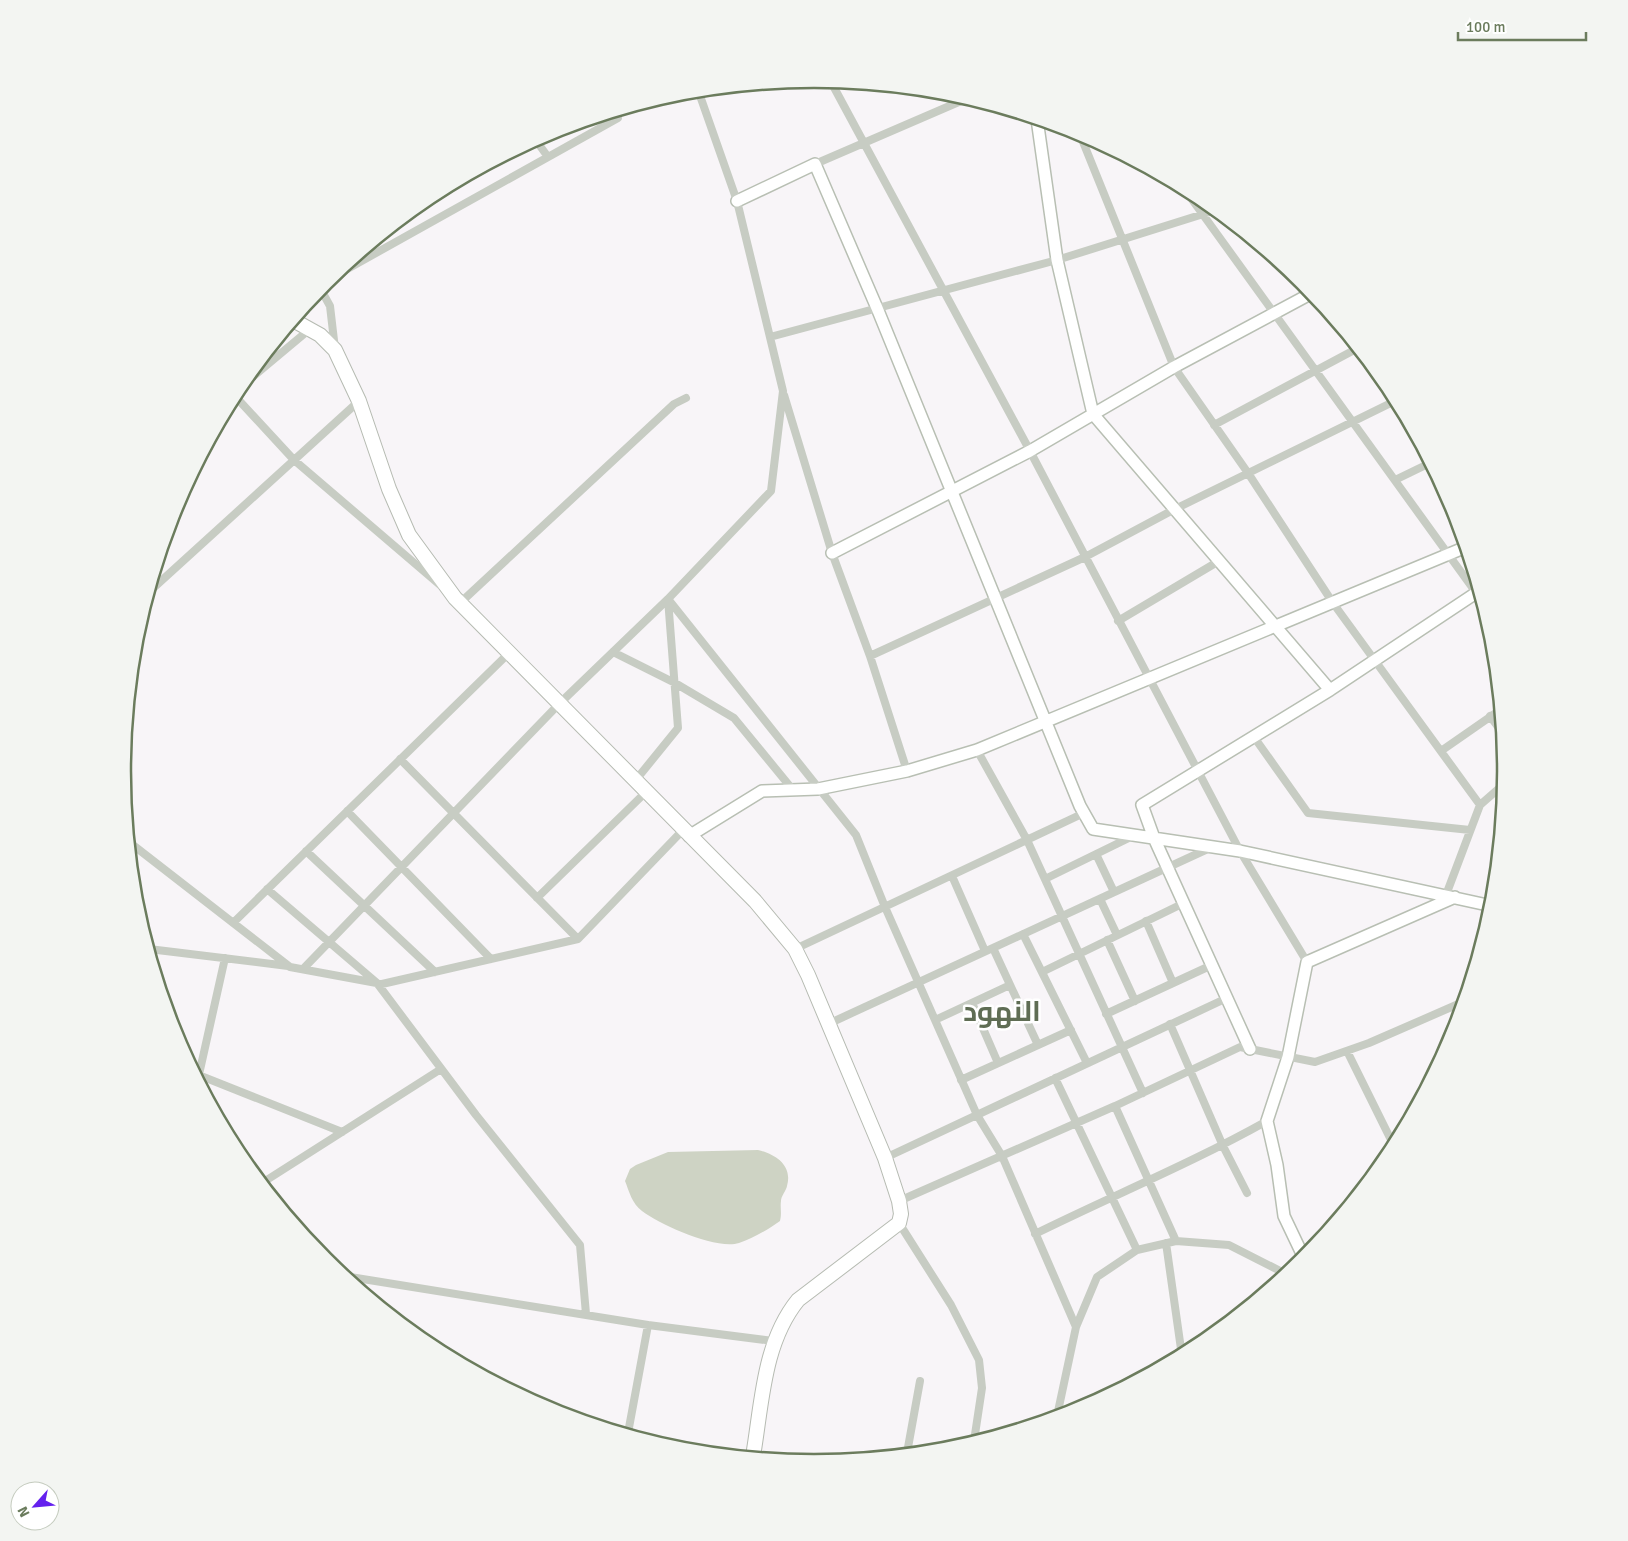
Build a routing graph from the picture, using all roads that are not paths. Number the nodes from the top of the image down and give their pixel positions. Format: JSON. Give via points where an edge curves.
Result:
{"nodes":[{"id":1,"x":835,"y":88,"type":"edge"},
{"id":2,"x":701,"y":97,"type":"edge"},
{"id":3,"x":956,"y":103,"type":"edge"},
{"id":4,"x":618,"y":117,"type":"edge"},
{"id":5,"x":1038,"y":125,"type":"edge"},
{"id":6,"x":863,"y":142,"type":"junction"},
{"id":7,"x":1084,"y":143,"type":"edge"},
{"id":8,"x":540,"y":145,"type":"edge"},
{"id":9,"x":548,"y":157,"type":"junction"},
{"id":10,"x":815,"y":164,"type":"junction"},
{"id":11,"x":737,"y":201,"type":"junction"},
{"id":12,"x":1197,"y":206,"type":"edge"},
{"id":13,"x":1207,"y":213,"type":"edge"},
{"id":14,"x":1203,"y":214,"type":"junction"},
{"id":15,"x":1122,"y":239,"type":"junction"},
{"id":16,"x":1057,"y":260,"type":"junction"},
{"id":17,"x":357,"y":264,"type":"edge"},
{"id":18,"x":942,"y":291,"type":"junction"},
{"id":19,"x":324,"y":295,"type":"edge"},
{"id":20,"x":1305,"y":297,"type":"edge"},
{"id":21,"x":877,"y":308,"type":"junction"},
{"id":22,"x":1274,"y":314,"type":"junction"},
{"id":23,"x":298,"y":323,"type":"edge"},
{"id":24,"x":310,"y":329,"type":"junction"},
{"id":25,"x":770,"y":337,"type":"junction"},
{"id":26,"x":335,"y":350,"type":"junction"},
{"id":27,"x":1353,"y":351,"type":"edge"},
{"id":28,"x":1174,"y":367,"type":"junction"},
{"id":29,"x":262,"y":370,"type":"edge"},
{"id":30,"x":1316,"y":370,"type":"junction"},
{"id":31,"x":783,"y":391,"type":"junction"},
{"id":32,"x":686,"y":398,"type":"dead end"},
{"id":33,"x":240,"y":401,"type":"edge"},
{"id":34,"x":359,"y":401,"type":"junction"},
{"id":35,"x":1390,"y":404,"type":"edge"},
{"id":36,"x":1093,"y":414,"type":"junction"},
{"id":37,"x":1354,"y":422,"type":"junction"},
{"id":38,"x":1214,"y":425,"type":"junction"},
{"id":39,"x":1030,"y":451,"type":"junction"},
{"id":40,"x":294,"y":460,"type":"junction"},
{"id":41,"x":1425,"y":465,"type":"edge"},
{"id":42,"x":1248,"y":473,"type":"junction"},
{"id":43,"x":1395,"y":480,"type":"junction"},
{"id":44,"x":952,"y":491,"type":"junction"},
{"id":45,"x":1175,"y":508,"type":"junction"},
{"id":46,"x":1460,"y":549,"type":"edge"},
{"id":47,"x":832,"y":553,"type":"junction"},
{"id":48,"x":1448,"y":554,"type":"junction"},
{"id":49,"x":1085,"y":557,"type":"junction"},
{"id":50,"x":1219,"y":561,"type":"junction"},
{"id":51,"x":1471,"y":583,"type":"edge"},
{"id":52,"x":157,"y":585,"type":"edge"},
{"id":53,"x":1475,"y":597,"type":"edge"},
{"id":54,"x":996,"y":598,"type":"junction"},
{"id":55,"x":668,"y":599,"type":"junction"},
{"id":56,"x":457,"y":600,"type":"junction"},
{"id":57,"x":1333,"y":603,"type":"junction"},
{"id":58,"x":1118,"y":621,"type":"junction"},
{"id":59,"x":1275,"y":627,"type":"junction"},
{"id":60,"x":613,"y":652,"type":"junction"},
{"id":61,"x":509,"y":653,"type":"junction"},
{"id":62,"x":870,"y":656,"type":"junction"},
{"id":63,"x":1374,"y":660,"type":"junction"},
{"id":64,"x":1148,"y":678,"type":"junction"},
{"id":65,"x":675,"y":683,"type":"junction"},
{"id":66,"x":1330,"y":690,"type":"junction"},
{"id":67,"x":559,"y":704,"type":"junction"},
{"id":68,"x":1495,"y":713,"type":"edge"},
{"id":69,"x":1490,"y":716,"type":"junction"},
{"id":70,"x":1047,"y":720,"type":"junction"},
{"id":71,"x":1496,"y":724,"type":"edge"},
{"id":72,"x":1254,"y":737,"type":"junction"},
{"id":73,"x":977,"y":750,"type":"junction"},
{"id":74,"x":1441,"y":751,"type":"junction"},
{"id":75,"x":400,"y":759,"type":"junction"},
{"id":76,"x":907,"y":771,"type":"junction"},
{"id":77,"x":1198,"y":771,"type":"junction"},
{"id":78,"x":636,"y":781,"type":"junction"},
{"id":79,"x":793,"y":790,"type":"junction"},
{"id":80,"x":818,"y":790,"type":"junction"},
{"id":81,"x":1497,"y":791,"type":"edge"},
{"id":82,"x":646,"y":792,"type":"junction"},
{"id":83,"x":1480,"y":805,"type":"junction"},
{"id":84,"x":347,"y":811,"type":"junction"},
{"id":85,"x":454,"y":813,"type":"junction"},
{"id":86,"x":1084,"y":813,"type":"junction"},
{"id":87,"x":1470,"y":830,"type":"junction"},
{"id":88,"x":686,"y":833,"type":"junction"},
{"id":89,"x":1135,"y":835,"type":"junction"},
{"id":90,"x":1154,"y":838,"type":"junction"},
{"id":91,"x":1027,"y":840,"type":"junction"},
{"id":92,"x":136,"y":847,"type":"edge"},
{"id":93,"x":1213,"y":847,"type":"junction"},
{"id":94,"x":306,"y":851,"type":"junction"},
{"id":95,"x":1240,"y":851,"type":"junction"},
{"id":96,"x":1096,"y":854,"type":"junction"},
{"id":97,"x":402,"y":867,"type":"junction"},
{"id":98,"x":1167,"y":867,"type":"junction"},
{"id":99,"x":952,"y":876,"type":"junction"},
{"id":100,"x":1045,"y":879,"type":"junction"},
{"id":101,"x":267,"y":889,"type":"junction"},
{"id":102,"x":1114,"y":892,"type":"junction"},
{"id":103,"x":1450,"y":896,"type":"junction"},
{"id":104,"x":537,"y":898,"type":"junction"},
{"id":105,"x":1100,"y":898,"type":"junction"},
{"id":106,"x":1184,"y":903,"type":"junction"},
{"id":107,"x":1484,"y":904,"type":"edge"},
{"id":108,"x":364,"y":906,"type":"junction"},
{"id":109,"x":885,"y":908,"type":"junction"},
{"id":110,"x":1061,"y":916,"type":"junction"},
{"id":111,"x":233,"y":922,"type":"junction"},
{"id":112,"x":1146,"y":922,"type":"junction"},
{"id":113,"x":1023,"y":934,"type":"junction"},
{"id":114,"x":1117,"y":935,"type":"junction"},
{"id":115,"x":578,"y":939,"type":"junction"},
{"id":116,"x":1107,"y":940,"type":"junction"},
{"id":117,"x":329,"y":942,"type":"junction"},
{"id":118,"x":993,"y":948,"type":"junction"},
{"id":119,"x":155,"y":949,"type":"edge"},
{"id":120,"x":796,"y":949,"type":"junction"},
{"id":121,"x":985,"y":952,"type":"junction"},
{"id":122,"x":1078,"y":954,"type":"junction"},
{"id":123,"x":224,"y":958,"type":"junction"},
{"id":124,"x":491,"y":959,"type":"junction"},
{"id":125,"x":1307,"y":962,"type":"junction"},
{"id":126,"x":1212,"y":965,"type":"junction"},
{"id":127,"x":290,"y":966,"type":"junction"},
{"id":128,"x":303,"y":969,"type":"junction"},
{"id":129,"x":435,"y":972,"type":"junction"},
{"id":130,"x":1042,"y":972,"type":"junction"},
{"id":131,"x":918,"y":982,"type":"junction"},
{"id":132,"x":377,"y":983,"type":"junction"},
{"id":133,"x":1173,"y":983,"type":"junction"},
{"id":134,"x":1010,"y":985,"type":"junction"},
{"id":135,"x":1227,"y":998,"type":"junction"},
{"id":136,"x":1135,"y":1001,"type":"junction"},
{"id":137,"x":972,"y":1003,"type":"junction"},
{"id":138,"x":1455,"y":1007,"type":"edge"},
{"id":139,"x":1106,"y":1014,"type":"junction"},
{"id":140,"x":935,"y":1020,"type":"junction"},
{"id":141,"x":828,"y":1024,"type":"junction"},
{"id":142,"x":1170,"y":1024,"type":"junction"},
{"id":143,"x":1070,"y":1030,"type":"junction"},
{"id":144,"x":1038,"y":1045,"type":"junction"},
{"id":145,"x":1121,"y":1046,"type":"junction"},
{"id":146,"x":1250,"y":1049,"type":"junction"},
{"id":147,"x":1347,"y":1051,"type":"junction"},
{"id":148,"x":1288,"y":1057,"type":"junction"},
{"id":149,"x":998,"y":1063,"type":"junction"},
{"id":150,"x":1086,"y":1063,"type":"junction"},
{"id":151,"x":199,"y":1069,"type":"edge"},
{"id":152,"x":441,"y":1069,"type":"junction"},
{"id":153,"x":1192,"y":1069,"type":"junction"},
{"id":154,"x":204,"y":1078,"type":"edge"},
{"id":155,"x":1055,"y":1078,"type":"junction"},
{"id":156,"x":961,"y":1080,"type":"junction"},
{"id":157,"x":1143,"y":1092,"type":"junction"},
{"id":158,"x":1115,"y":1106,"type":"junction"},
{"id":159,"x":977,"y":1115,"type":"junction"},
{"id":160,"x":1077,"y":1121,"type":"junction"},
{"id":161,"x":1267,"y":1121,"type":"junction"},
{"id":162,"x":342,"y":1132,"type":"junction"},
{"id":163,"x":1390,"y":1137,"type":"edge"},
{"id":164,"x":1223,"y":1146,"type":"junction"},
{"id":165,"x":1002,"y":1156,"type":"junction"},
{"id":166,"x":885,"y":1158,"type":"junction"},
{"id":167,"x":267,"y":1180,"type":"edge"},
{"id":168,"x":1149,"y":1180,"type":"junction"},
{"id":169,"x":1247,"y":1194,"type":"dead end"},
{"id":170,"x":1112,"y":1196,"type":"junction"},
{"id":171,"x":900,"y":1201,"type":"junction"},
{"id":172,"x":899,"y":1223,"type":"junction"},
{"id":173,"x":1035,"y":1234,"type":"junction"},
{"id":174,"x":1176,"y":1240,"type":"junction"},
{"id":175,"x":1166,"y":1243,"type":"junction"},
{"id":176,"x":1137,"y":1250,"type":"junction"},
{"id":177,"x":1300,"y":1250,"type":"edge"},
{"id":178,"x":1279,"y":1270,"type":"edge"},
{"id":179,"x":358,"y":1278,"type":"edge"},
{"id":180,"x":586,"y":1314,"type":"junction"},
{"id":181,"x":648,"y":1325,"type":"junction"},
{"id":182,"x":1076,"y":1327,"type":"junction"},
{"id":183,"x":773,"y":1341,"type":"junction"},
{"id":184,"x":1181,"y":1346,"type":"edge"},
{"id":185,"x":920,"y":1381,"type":"dead end"},
{"id":186,"x":1059,"y":1408,"type":"edge"},
{"id":187,"x":629,"y":1428,"type":"edge"},
{"id":188,"x":975,"y":1434,"type":"edge"},
{"id":189,"x":908,"y":1447,"type":"edge"},
{"id":190,"x":754,"y":1451,"type":"edge"}],
"edges":[{"from":1,"to":6,"type":"street"},
{"from":2,"to":11,"type":"street"},
{"from":3,"to":6,"type":"street"},
{"from":4,"to":9,"type":"street"},
{"from":5,"to":16,"type":"street"},
{"from":6,"to":10,"type":"street"},
{"from":6,"to":18,"type":"street"},
{"from":7,"to":15,"type":"street"},
{"from":8,"to":9,"type":"street"},
{"from":9,"to":17,"type":"street"},
{"from":10,"to":11,"type":"street"},
{"from":10,"to":21,"type":"street"},
{"from":11,"to":25,"type":"street"},
{"from":12,"to":14,"type":"street"},
{"from":13,"to":14,"type":"street"},
{"from":14,"to":15,"type":"street"},
{"from":14,"to":22,"type":"street"},
{"from":15,"to":16,"type":"street"},
{"from":15,"to":28,"type":"street"},
{"from":16,"to":18,"type":"street"},
{"from":16,"to":36,"type":"street"},
{"from":18,"to":21,"type":"street"},
{"from":18,"to":39,"type":"street"},
{"from":19,"to":26,"type":"street","via":[[330,306]]},
{"from":20,"to":22,"type":"street"},
{"from":21,"to":25,"type":"street"},
{"from":21,"to":44,"type":"street"},
{"from":22,"to":28,"type":"street"},
{"from":22,"to":30,"type":"street"},
{"from":23,"to":24,"type":"highway"},
{"from":24,"to":26,"type":"highway"},
{"from":24,"to":29,"type":"street"},
{"from":25,"to":31,"type":"street"},
{"from":26,"to":34,"type":"highway"},
{"from":27,"to":30,"type":"street"},
{"from":28,"to":36,"type":"street"},
{"from":28,"to":38,"type":"street"},
{"from":30,"to":37,"type":"street"},
{"from":30,"to":38,"type":"street"},
{"from":31,"to":47,"type":"street"},
{"from":31,"to":55,"type":"street","via":[[771,491]]},
{"from":32,"to":56,"type":"street","via":[[674,404]]},
{"from":33,"to":40,"type":"street"},
{"from":34,"to":40,"type":"street"},
{"from":34,"to":56,"type":"highway","via":[[389,489],[409,535]]},
{"from":35,"to":37,"type":"street"},
{"from":36,"to":39,"type":"street"},
{"from":36,"to":45,"type":"street"},
{"from":37,"to":42,"type":"street"},
{"from":37,"to":43,"type":"street"},
{"from":38,"to":42,"type":"street"},
{"from":39,"to":44,"type":"street"},
{"from":39,"to":49,"type":"street"},
{"from":40,"to":52,"type":"street"},
{"from":40,"to":56,"type":"street"},
{"from":41,"to":43,"type":"street"},
{"from":42,"to":45,"type":"street"},
{"from":42,"to":57,"type":"street"},
{"from":43,"to":48,"type":"street"},
{"from":44,"to":47,"type":"street"},
{"from":44,"to":54,"type":"street"},
{"from":45,"to":49,"type":"street"},
{"from":45,"to":50,"type":"street"},
{"from":46,"to":48,"type":"street"},
{"from":47,"to":62,"type":"street"},
{"from":48,"to":51,"type":"street"},
{"from":48,"to":57,"type":"street"},
{"from":49,"to":54,"type":"street"},
{"from":49,"to":58,"type":"street"},
{"from":50,"to":58,"type":"street"},
{"from":50,"to":59,"type":"street"},
{"from":53,"to":63,"type":"street"},
{"from":54,"to":62,"type":"street"},
{"from":54,"to":70,"type":"street"},
{"from":55,"to":60,"type":"street"},
{"from":55,"to":65,"type":"street"},
{"from":55,"to":80,"type":"street"},
{"from":56,"to":61,"type":"highway"},
{"from":57,"to":59,"type":"street"},
{"from":57,"to":63,"type":"street"},
{"from":58,"to":64,"type":"street"},
{"from":59,"to":64,"type":"street"},
{"from":59,"to":66,"type":"street"},
{"from":60,"to":65,"type":"street"},
{"from":60,"to":67,"type":"street"},
{"from":61,"to":67,"type":"highway"},
{"from":61,"to":75,"type":"street"},
{"from":62,"to":76,"type":"street"},
{"from":63,"to":66,"type":"street"},
{"from":63,"to":74,"type":"street"},
{"from":64,"to":70,"type":"street"},
{"from":64,"to":77,"type":"street"},
{"from":65,"to":78,"type":"street","via":[[678,728]]},
{"from":65,"to":79,"type":"street","via":[[734,718]]},
{"from":66,"to":72,"type":"street"},
{"from":67,"to":78,"type":"highway"},
{"from":67,"to":85,"type":"street"},
{"from":68,"to":69,"type":"street"},
{"from":69,"to":71,"type":"street"},
{"from":69,"to":74,"type":"street"},
{"from":70,"to":73,"type":"street"},
{"from":70,"to":86,"type":"street"},
{"from":72,"to":77,"type":"street"},
{"from":72,"to":87,"type":"street","via":[[1308,813]]},
{"from":73,"to":76,"type":"street"},
{"from":73,"to":91,"type":"street"},
{"from":74,"to":83,"type":"street"},
{"from":75,"to":84,"type":"street"},
{"from":75,"to":85,"type":"street"},
{"from":76,"to":80,"type":"street"},
{"from":77,"to":90,"type":"street","via":[[1142,805]]},
{"from":77,"to":95,"type":"street"},
{"from":78,"to":82,"type":"highway"},
{"from":79,"to":80,"type":"street"},
{"from":79,"to":88,"type":"street","via":[[762,792]]},
{"from":80,"to":109,"type":"street","via":[[856,835]]},
{"from":81,"to":83,"type":"street"},
{"from":82,"to":88,"type":"highway"},
{"from":82,"to":104,"type":"street"},
{"from":83,"to":87,"type":"street"},
{"from":84,"to":94,"type":"street"},
{"from":84,"to":97,"type":"street"},
{"from":85,"to":97,"type":"street"},
{"from":85,"to":104,"type":"street"},
{"from":86,"to":89,"type":"street","via":[[1093,829]]},
{"from":86,"to":91,"type":"street"},
{"from":87,"to":103,"type":"street"},
{"from":88,"to":115,"type":"street"},
{"from":88,"to":120,"type":"highway","via":[[755,901]]},
{"from":89,"to":90,"type":"street"},
{"from":89,"to":96,"type":"street"},
{"from":90,"to":93,"type":"street"},
{"from":90,"to":98,"type":"street"},
{"from":91,"to":99,"type":"street"},
{"from":91,"to":100,"type":"street"},
{"from":92,"to":111,"type":"street"},
{"from":93,"to":95,"type":"street"},
{"from":93,"to":98,"type":"street"},
{"from":94,"to":101,"type":"street"},
{"from":94,"to":108,"type":"street"},
{"from":95,"to":103,"type":"street"},
{"from":95,"to":125,"type":"street"},
{"from":96,"to":100,"type":"street"},
{"from":96,"to":102,"type":"street"},
{"from":97,"to":108,"type":"street"},
{"from":97,"to":124,"type":"street"},
{"from":98,"to":102,"type":"street"},
{"from":98,"to":106,"type":"street"},
{"from":99,"to":109,"type":"street"},
{"from":99,"to":121,"type":"street"},
{"from":100,"to":110,"type":"street"},
{"from":101,"to":111,"type":"street"},
{"from":101,"to":117,"type":"street"},
{"from":102,"to":105,"type":"street"},
{"from":103,"to":107,"type":"street"},
{"from":103,"to":125,"type":"street"},
{"from":104,"to":115,"type":"street"},
{"from":105,"to":110,"type":"street"},
{"from":105,"to":114,"type":"street"},
{"from":106,"to":112,"type":"street"},
{"from":106,"to":126,"type":"street"},
{"from":108,"to":117,"type":"street"},
{"from":108,"to":129,"type":"street"},
{"from":109,"to":120,"type":"street"},
{"from":109,"to":131,"type":"street"},
{"from":110,"to":113,"type":"street"},
{"from":110,"to":122,"type":"street"},
{"from":111,"to":127,"type":"street"},
{"from":112,"to":114,"type":"street"},
{"from":112,"to":133,"type":"street"},
{"from":113,"to":118,"type":"street"},
{"from":113,"to":130,"type":"street"},
{"from":114,"to":116,"type":"street"},
{"from":115,"to":124,"type":"street"},
{"from":116,"to":122,"type":"street"},
{"from":116,"to":136,"type":"street"},
{"from":117,"to":128,"type":"street"},
{"from":117,"to":132,"type":"street"},
{"from":118,"to":121,"type":"street"},
{"from":118,"to":134,"type":"street"},
{"from":119,"to":123,"type":"street"},
{"from":120,"to":141,"type":"highway"},
{"from":121,"to":131,"type":"street"},
{"from":122,"to":130,"type":"street"},
{"from":122,"to":139,"type":"street"},
{"from":123,"to":127,"type":"street"},
{"from":123,"to":151,"type":"street"},
{"from":124,"to":129,"type":"street"},
{"from":125,"to":148,"type":"street"},
{"from":126,"to":133,"type":"street"},
{"from":126,"to":135,"type":"street"},
{"from":127,"to":128,"type":"street"},
{"from":128,"to":132,"type":"street"},
{"from":129,"to":132,"type":"street"},
{"from":130,"to":143,"type":"street"},
{"from":131,"to":140,"type":"street"},
{"from":131,"to":141,"type":"street"},
{"from":132,"to":152,"type":"street"},
{"from":133,"to":136,"type":"street"},
{"from":134,"to":137,"type":"street"},
{"from":134,"to":144,"type":"street"},
{"from":135,"to":142,"type":"street"},
{"from":135,"to":146,"type":"street"},
{"from":136,"to":139,"type":"street"},
{"from":137,"to":140,"type":"street"},
{"from":137,"to":149,"type":"street"},
{"from":138,"to":147,"type":"street"},
{"from":139,"to":145,"type":"street"},
{"from":140,"to":156,"type":"street"},
{"from":141,"to":166,"type":"highway"},
{"from":142,"to":145,"type":"street"},
{"from":142,"to":153,"type":"street"},
{"from":143,"to":144,"type":"street"},
{"from":143,"to":150,"type":"street"},
{"from":144,"to":149,"type":"street"},
{"from":145,"to":150,"type":"street"},
{"from":145,"to":157,"type":"street"},
{"from":146,"to":148,"type":"street"},
{"from":146,"to":153,"type":"street","via":[[1240,1047]]},
{"from":147,"to":148,"type":"street","via":[[1315,1062]]},
{"from":147,"to":163,"type":"street"},
{"from":148,"to":161,"type":"street"},
{"from":149,"to":156,"type":"street"},
{"from":150,"to":155,"type":"street"},
{"from":152,"to":162,"type":"street"},
{"from":152,"to":180,"type":"street","via":[[580,1245]]},
{"from":153,"to":157,"type":"street"},
{"from":153,"to":164,"type":"street"},
{"from":154,"to":162,"type":"street"},
{"from":155,"to":159,"type":"street"},
{"from":155,"to":160,"type":"street"},
{"from":156,"to":159,"type":"street"},
{"from":157,"to":158,"type":"street"},
{"from":158,"to":160,"type":"street"},
{"from":158,"to":168,"type":"street"},
{"from":159,"to":165,"type":"street"},
{"from":159,"to":166,"type":"street"},
{"from":160,"to":165,"type":"street"},
{"from":160,"to":170,"type":"street"},
{"from":161,"to":164,"type":"street"},
{"from":161,"to":177,"type":"street","via":[[1284,1216]]},
{"from":162,"to":167,"type":"street"},
{"from":164,"to":168,"type":"street"},
{"from":164,"to":169,"type":"street"},
{"from":165,"to":171,"type":"street"},
{"from":165,"to":173,"type":"street"},
{"from":166,"to":171,"type":"highway"},
{"from":168,"to":170,"type":"street"},
{"from":168,"to":174,"type":"street"},
{"from":170,"to":173,"type":"street"},
{"from":170,"to":176,"type":"street"},
{"from":171,"to":172,"type":"highway"},
{"from":172,"to":183,"type":"highway","via":[[798,1300],[784,1316]]},
{"from":172,"to":188,"type":"street","via":[[951,1304],[979,1360],[982,1388]]},
{"from":173,"to":182,"type":"street"},
{"from":174,"to":175,"type":"street"},
{"from":174,"to":178,"type":"street","via":[[1229,1244]]},
{"from":175,"to":176,"type":"street"},
{"from":175,"to":184,"type":"street"},
{"from":176,"to":182,"type":"street","via":[[1097,1277]]},
{"from":179,"to":180,"type":"street"},
{"from":180,"to":181,"type":"street"},
{"from":181,"to":183,"type":"street"},
{"from":181,"to":187,"type":"street"},
{"from":182,"to":186,"type":"street"},
{"from":183,"to":190,"type":"highway"},
{"from":185,"to":189,"type":"street"}]}
